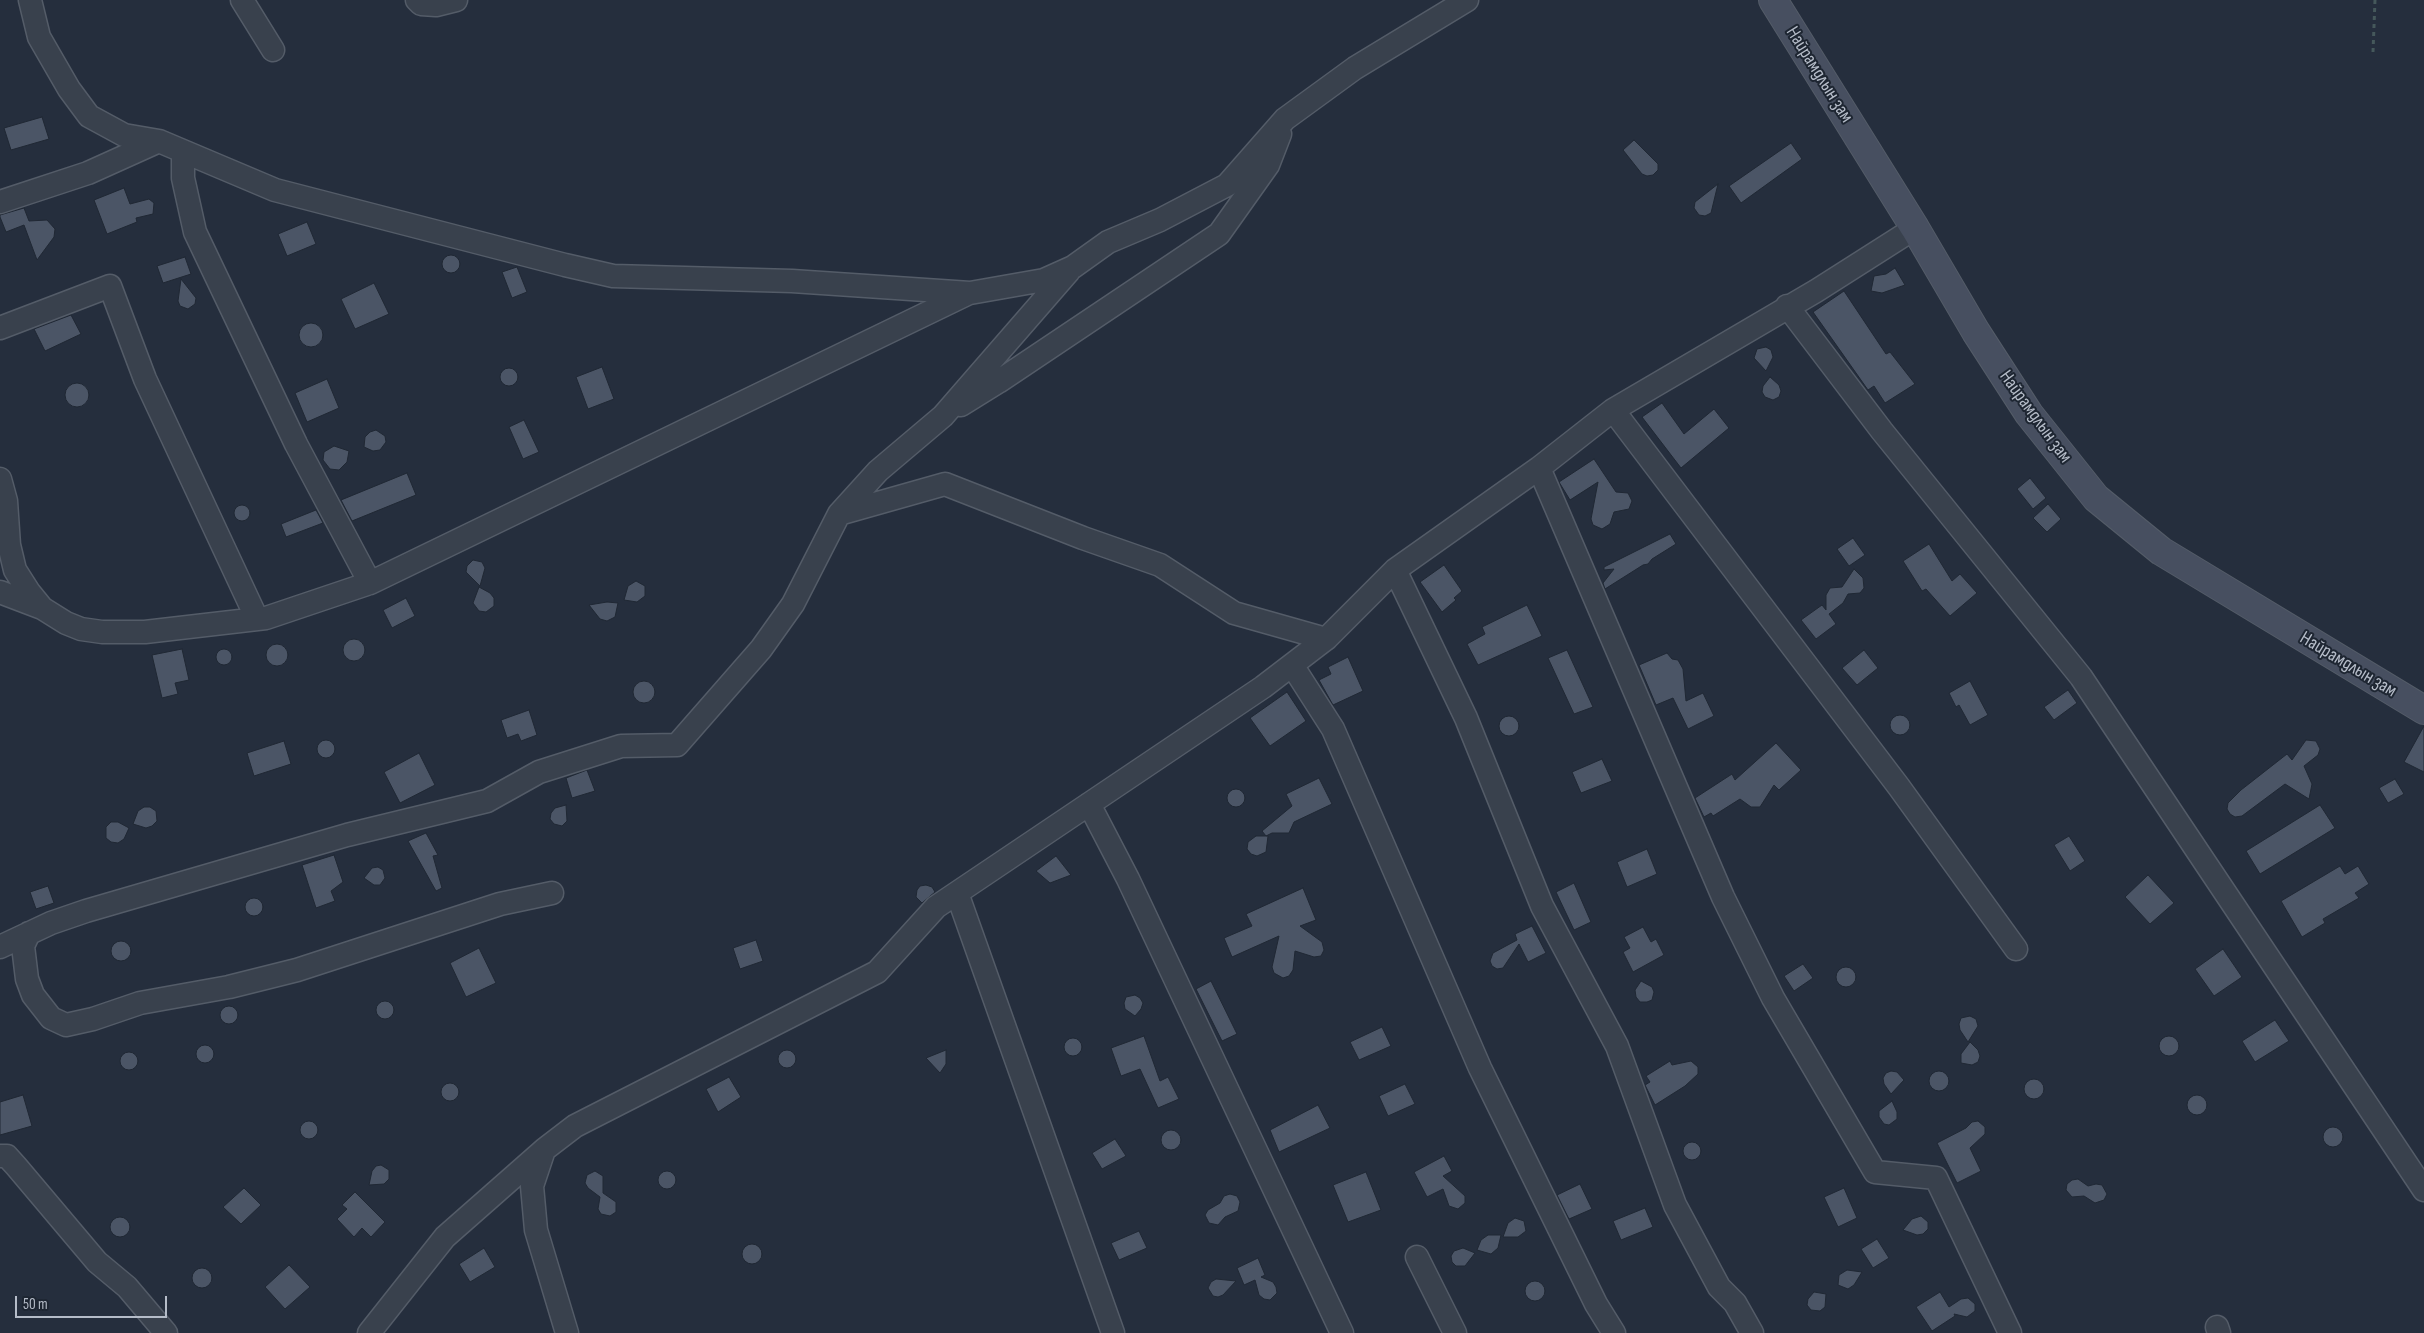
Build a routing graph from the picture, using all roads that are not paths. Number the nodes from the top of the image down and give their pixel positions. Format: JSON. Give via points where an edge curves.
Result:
{"nodes":[{"id":1,"x":30,"y":0,"type":"edge"},
{"id":2,"x":242,"y":0,"type":"edge"},
{"id":3,"x":416,"y":0,"type":"edge"},
{"id":4,"x":456,"y":0,"type":"edge"},
{"id":5,"x":1467,"y":0,"type":"edge"},
{"id":6,"x":1773,"y":0,"type":"edge"},
{"id":7,"x":272,"y":50,"type":"dead end"},
{"id":8,"x":1286,"y":119,"type":"junction"},
{"id":9,"x":159,"y":141,"type":"junction"},
{"id":10,"x":183,"y":153,"type":"junction"},
{"id":11,"x":0,"y":202,"type":"edge"},
{"id":12,"x":1915,"y":228,"type":"junction"},
{"id":13,"x":1073,"y":267,"type":"junction"},
{"id":14,"x":970,"y":293,"type":"junction"},
{"id":15,"x":1787,"y":306,"type":"junction"},
{"id":16,"x":0,"y":328,"type":"edge"},
{"id":17,"x":1613,"y":410,"type":"junction"},
{"id":18,"x":943,"y":416,"type":"junction"},
{"id":19,"x":1539,"y":468,"type":"junction"},
{"id":20,"x":0,"y":479,"type":"edge"},
{"id":21,"x":839,"y":514,"type":"junction"},
{"id":22,"x":1395,"y":570,"type":"junction"},
{"id":23,"x":370,"y":583,"type":"junction"},
{"id":24,"x":0,"y":592,"type":"edge"},
{"id":25,"x":42,"y":608,"type":"junction"},
{"id":26,"x":257,"y":619,"type":"junction"},
{"id":27,"x":1326,"y":639,"type":"junction"},
{"id":28,"x":1292,"y":665,"type":"junction"},
{"id":29,"x":2424,"y":710,"type":"edge"},
{"id":30,"x":1089,"y":804,"type":"junction"},
{"id":31,"x":552,"y":892,"type":"dead end"},
{"id":32,"x":957,"y":893,"type":"junction"},
{"id":33,"x":29,"y":934,"type":"junction"},
{"id":34,"x":0,"y":947,"type":"edge"},
{"id":35,"x":2016,"y":949,"type":"dead end"},
{"id":36,"x":545,"y":1149,"type":"junction"},
{"id":37,"x":0,"y":1156,"type":"edge"},
{"id":38,"x":2424,"y":1190,"type":"edge"},
{"id":39,"x":1417,"y":1257,"type":"dead end"},
{"id":40,"x":166,"y":1333,"type":"edge"},
{"id":41,"x":369,"y":1333,"type":"edge"},
{"id":42,"x":567,"y":1333,"type":"edge"},
{"id":43,"x":1113,"y":1333,"type":"edge"},
{"id":44,"x":1342,"y":1333,"type":"edge"},
{"id":45,"x":1455,"y":1333,"type":"edge"},
{"id":46,"x":1614,"y":1333,"type":"edge"},
{"id":47,"x":1752,"y":1333,"type":"edge"},
{"id":48,"x":2010,"y":1333,"type":"edge"}],
"edges":[{"from":1,"to":9,"type":"street","via":[[39,37],[69,89],[90,116],[124,135]]},
{"from":2,"to":7,"type":"street"},
{"from":3,"to":4,"type":"street","via":[[421,4],[436,5]]},
{"from":5,"to":8,"type":"street","via":[[1355,68]]},
{"from":6,"to":12,"type":"main road","name":"Найрамдлын зам"},
{"from":8,"to":13,"type":"street","via":[[1228,185],[1108,242]]},
{"from":8,"to":18,"type":"street","via":[[1268,165],[1220,234]]},
{"from":9,"to":10,"type":"street"},
{"from":9,"to":11,"type":"street","via":[[88,174]]},
{"from":10,"to":14,"type":"street","via":[[275,190],[613,276],[792,281]]},
{"from":10,"to":23,"type":"street","via":[[183,178],[195,232],[296,444]]},
{"from":12,"to":15,"type":"street"},
{"from":12,"to":29,"type":"main road","name":"Найрамдлын зам","via":[[2029,414],[2096,498],[2161,551]]},
{"from":13,"to":14,"type":"street","via":[[1044,280]]},
{"from":13,"to":18,"type":"street"},
{"from":14,"to":23,"type":"street"},
{"from":15,"to":17,"type":"street"},
{"from":15,"to":38,"type":"street","via":[[1882,431],[2081,677]]},
{"from":16,"to":26,"type":"street","via":[[110,286],[145,379]]},
{"from":17,"to":19,"type":"street"},
{"from":17,"to":35,"type":"street","via":[[1894,780]]},
{"from":18,"to":21,"type":"street","via":[[878,470]]},
{"from":19,"to":22,"type":"street"},
{"from":19,"to":48,"type":"street","via":[[1722,897],[1773,998],[1875,1172],[1936,1178]]},
{"from":20,"to":25,"type":"street","via":[[15,570]]},
{"from":21,"to":27,"type":"street","via":[[944,484],[1160,565],[1234,613]]},
{"from":21,"to":33,"type":"street","via":[[793,604],[761,648],[677,745],[621,746],[539,772],[487,801],[347,835],[169,886],[50,923]]},
{"from":22,"to":27,"type":"street"},
{"from":22,"to":47,"type":"street","via":[[1466,718],[1542,906],[1617,1046],[1676,1205],[1719,1287],[1735,1303]]},
{"from":23,"to":26,"type":"street"},
{"from":24,"to":25,"type":"street"},
{"from":25,"to":26,"type":"street","via":[[81,629],[102,632],[145,632]]},
{"from":27,"to":28,"type":"street"},
{"from":28,"to":30,"type":"street"},
{"from":28,"to":46,"type":"street","via":[[1332,729],[1480,1068],[1596,1304]]},
{"from":30,"to":32,"type":"street"},
{"from":30,"to":44,"type":"street","via":[[1128,879]]},
{"from":31,"to":33,"type":"street","via":[[500,904],[297,970],[229,987],[140,1003],[66,1025],[51,1018],[33,995],[27,979],[23,946]]},
{"from":32,"to":36,"type":"street","via":[[936,907],[877,972],[602,1112]]},
{"from":32,"to":43,"type":"street"},
{"from":33,"to":34,"type":"street"},
{"from":36,"to":41,"type":"street","via":[[445,1237]]},
{"from":36,"to":42,"type":"street","via":[[532,1186],[536,1230]]},
{"from":37,"to":40,"type":"street","via":[[7,1156],[97,1262],[127,1287]]},
{"from":39,"to":45,"type":"street"}]}
